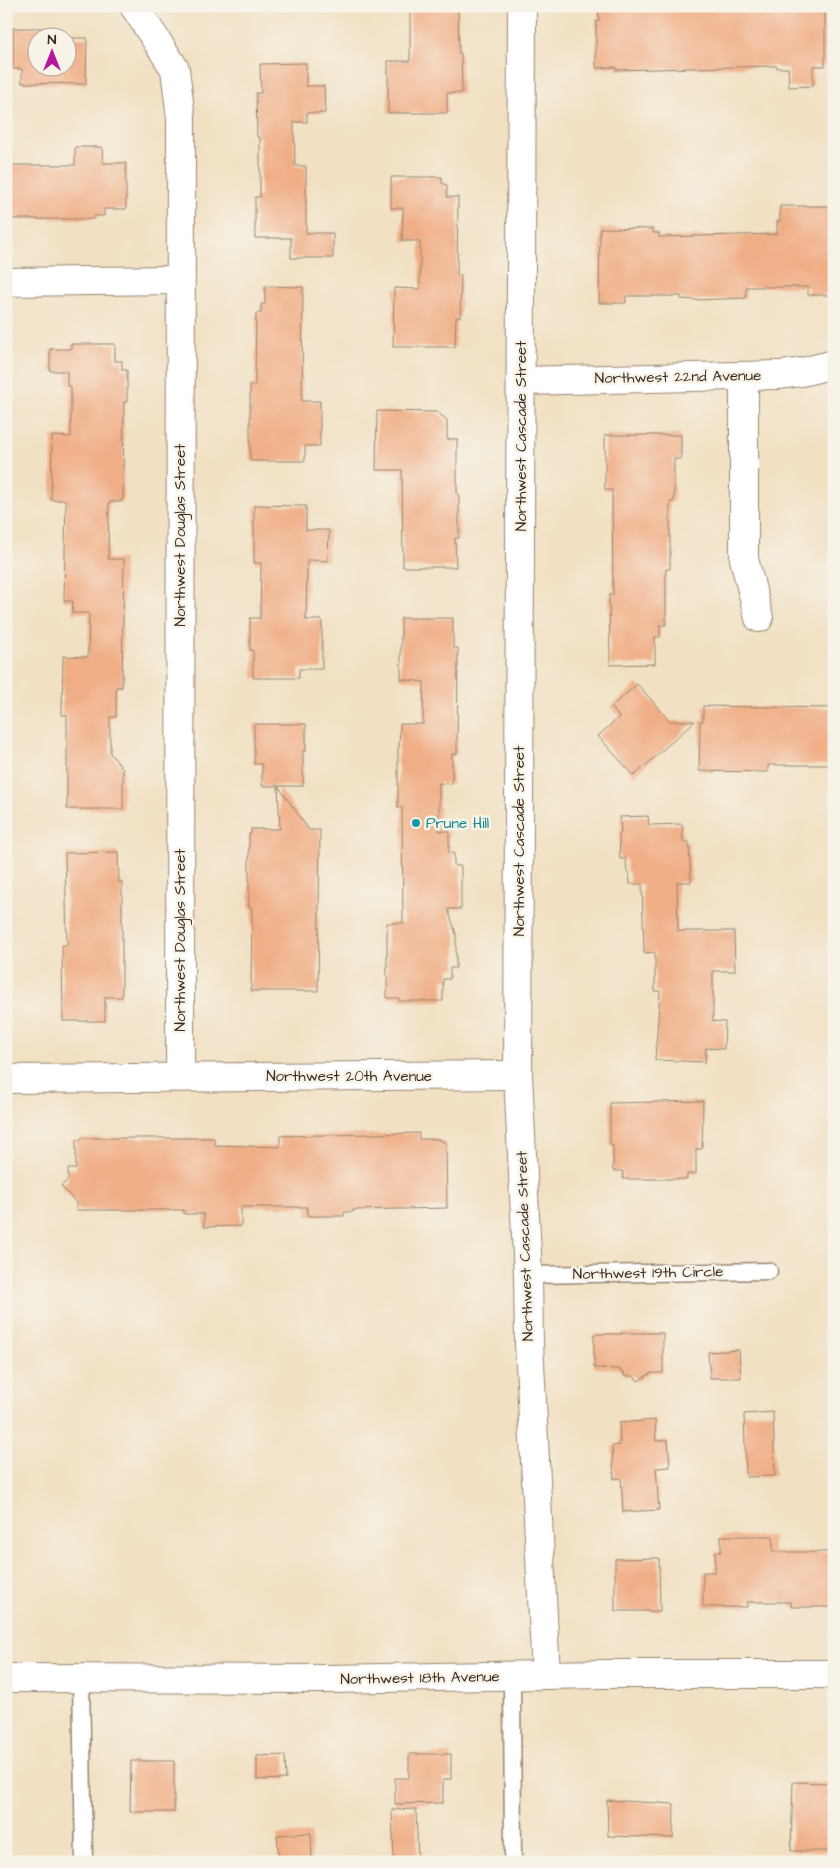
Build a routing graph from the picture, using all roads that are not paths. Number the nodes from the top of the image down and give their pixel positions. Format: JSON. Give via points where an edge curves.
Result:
{"nodes":[{"id":1,"x":134,"y":6,"type":"edge"},
{"id":2,"x":522,"y":6,"type":"edge"},
{"id":3,"x":179,"y":280,"type":"junction"},
{"id":4,"x":6,"y":282,"type":"edge"},
{"id":5,"x":834,"y":364,"type":"edge"},
{"id":6,"x":744,"y":376,"type":"junction"},
{"id":7,"x":521,"y":381,"type":"junction"},
{"id":8,"x":759,"y":618,"type":"dead end"},
{"id":9,"x":518,"y":1075,"type":"junction"},
{"id":10,"x":180,"y":1076,"type":"junction"},
{"id":11,"x":6,"y":1079,"type":"edge"},
{"id":12,"x":769,"y":1271,"type":"dead end"},
{"id":13,"x":528,"y":1275,"type":"junction"},
{"id":14,"x":834,"y":1674,"type":"edge"},
{"id":15,"x":546,"y":1675,"type":"junction"},
{"id":16,"x":512,"y":1676,"type":"junction"},
{"id":17,"x":6,"y":1678,"type":"edge"},
{"id":18,"x":81,"y":1678,"type":"junction"},
{"id":19,"x":84,"y":1862,"type":"edge"},
{"id":20,"x":513,"y":1862,"type":"edge"}],
"edges":[{"from":1,"to":3,"type":"street","name":"Northwest Douglas Street","via":[[175,69],[181,118]]},
{"from":2,"to":7,"type":"street","name":"Northwest Cascade Street"},
{"from":3,"to":4,"type":"street"},
{"from":3,"to":10,"type":"street","name":"Northwest Douglas Street"},
{"from":5,"to":6,"type":"street","name":"Northwest 22nd Avenue","via":[[802,372]]},
{"from":6,"to":7,"type":"street","name":"Northwest 22nd Avenue"},
{"from":6,"to":8,"type":"street","via":[[744,559]]},
{"from":7,"to":9,"type":"street","name":"Northwest Cascade Street"},
{"from":9,"to":10,"type":"street","name":"Northwest 20th Avenue"},
{"from":9,"to":13,"type":"street","name":"Northwest Cascade Street"},
{"from":10,"to":11,"type":"street","name":"Northwest 20th Avenue"},
{"from":12,"to":13,"type":"lane","name":"Northwest 19th Circle"},
{"from":13,"to":15,"type":"street","name":"Northwest Cascade Street"},
{"from":14,"to":15,"type":"street","name":"Northwest 18th Avenue"},
{"from":15,"to":16,"type":"street","name":"Northwest 18th Avenue"},
{"from":16,"to":18,"type":"street","name":"Northwest 18th Avenue"},
{"from":16,"to":20,"type":"lane"},
{"from":17,"to":18,"type":"street","name":"Northwest 18th Avenue"},
{"from":18,"to":19,"type":"lane"}]}
